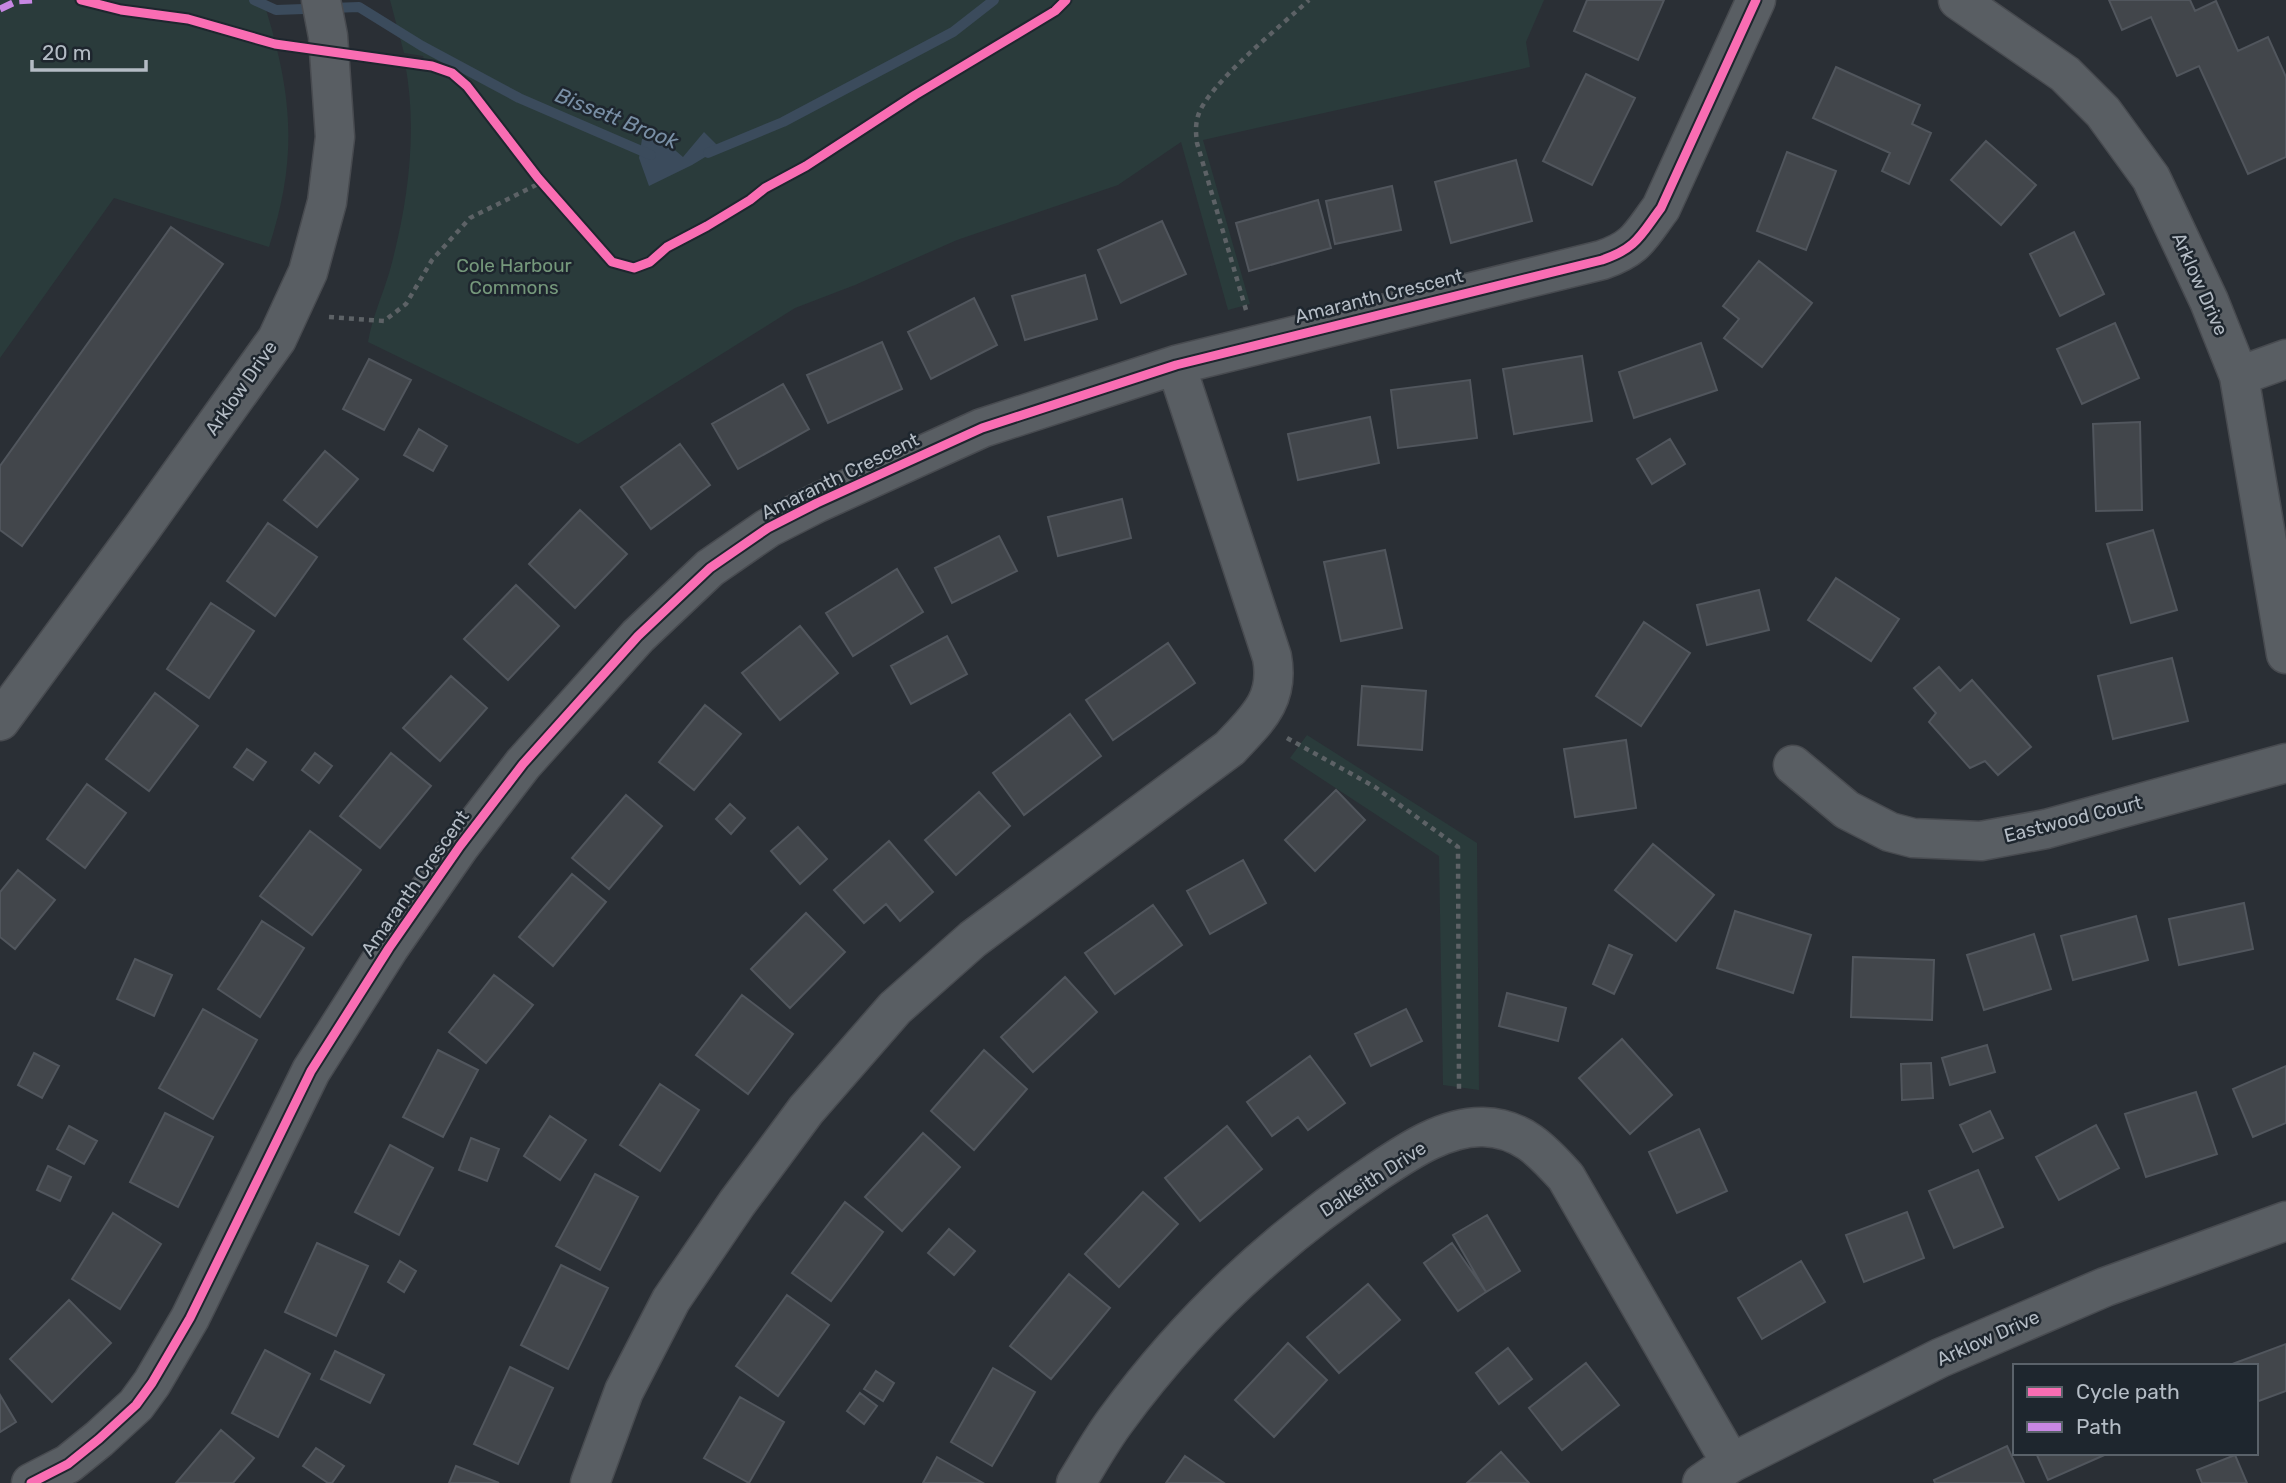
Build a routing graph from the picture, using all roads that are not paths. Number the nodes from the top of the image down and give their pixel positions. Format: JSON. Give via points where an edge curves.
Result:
{"nodes":[{"id":1,"x":321,"y":0,"type":"edge"},
{"id":2,"x":1756,"y":0,"type":"edge"},
{"id":3,"x":1958,"y":0,"type":"edge"},
{"id":4,"x":2286,"y":359,"type":"edge"},
{"id":5,"x":1176,"y":365,"type":"junction"},
{"id":6,"x":2239,"y":376,"type":"junction"},
{"id":7,"x":2286,"y":654,"type":"edge"},
{"id":8,"x":0,"y":721,"type":"edge"},
{"id":9,"x":2286,"y":763,"type":"edge"},
{"id":10,"x":1793,"y":765,"type":"dead end"},
{"id":11,"x":2286,"y":1221,"type":"edge"},
{"id":12,"x":1716,"y":1473,"type":"edge"},
{"id":13,"x":31,"y":1483,"type":"edge"},
{"id":14,"x":590,"y":1483,"type":"edge"},
{"id":15,"x":1076,"y":1483,"type":"edge"}],
"edges":[{"from":1,"to":8,"type":"street","name":"Arklow Drive","via":[[335,137],[327,202],[308,272],[276,339]]},
{"from":2,"to":5,"type":"street","name":"Amaranth Crescent","via":[[1661,208],[1632,246],[1602,260]]},
{"from":3,"to":6,"type":"street","name":"Arklow Drive","via":[[2065,74],[2103,112],[2151,178]]},
{"from":4,"to":6,"type":"street"},
{"from":5,"to":13,"type":"street","name":"Amaranth Crescent","via":[[982,428],[817,503],[768,528],[710,568],[638,636],[523,764],[389,948],[311,1071],[190,1318],[152,1383],[99,1439],[68,1464]]},
{"from":5,"to":14,"type":"street","via":[[1272,657],[1271,696],[1256,721],[1230,748],[973,939],[868,1038],[806,1110],[671,1300],[624,1391]]},
{"from":6,"to":7,"type":"street","name":"Arklow Drive"},
{"from":9,"to":10,"type":"street","name":"Eastwood Court","via":[[2046,829],[1980,841],[1913,838],[1891,832],[1847,810]]},
{"from":11,"to":12,"type":"street","name":"Arklow Drive","via":[[2105,1287],[1940,1359]]},
{"from":12,"to":15,"type":"street","name":"Dalkeith Drive","via":[[1566,1177],[1542,1150],[1516,1133],[1484,1127],[1459,1128],[1406,1153],[1278,1246],[1208,1311],[1144,1384]]}]}
